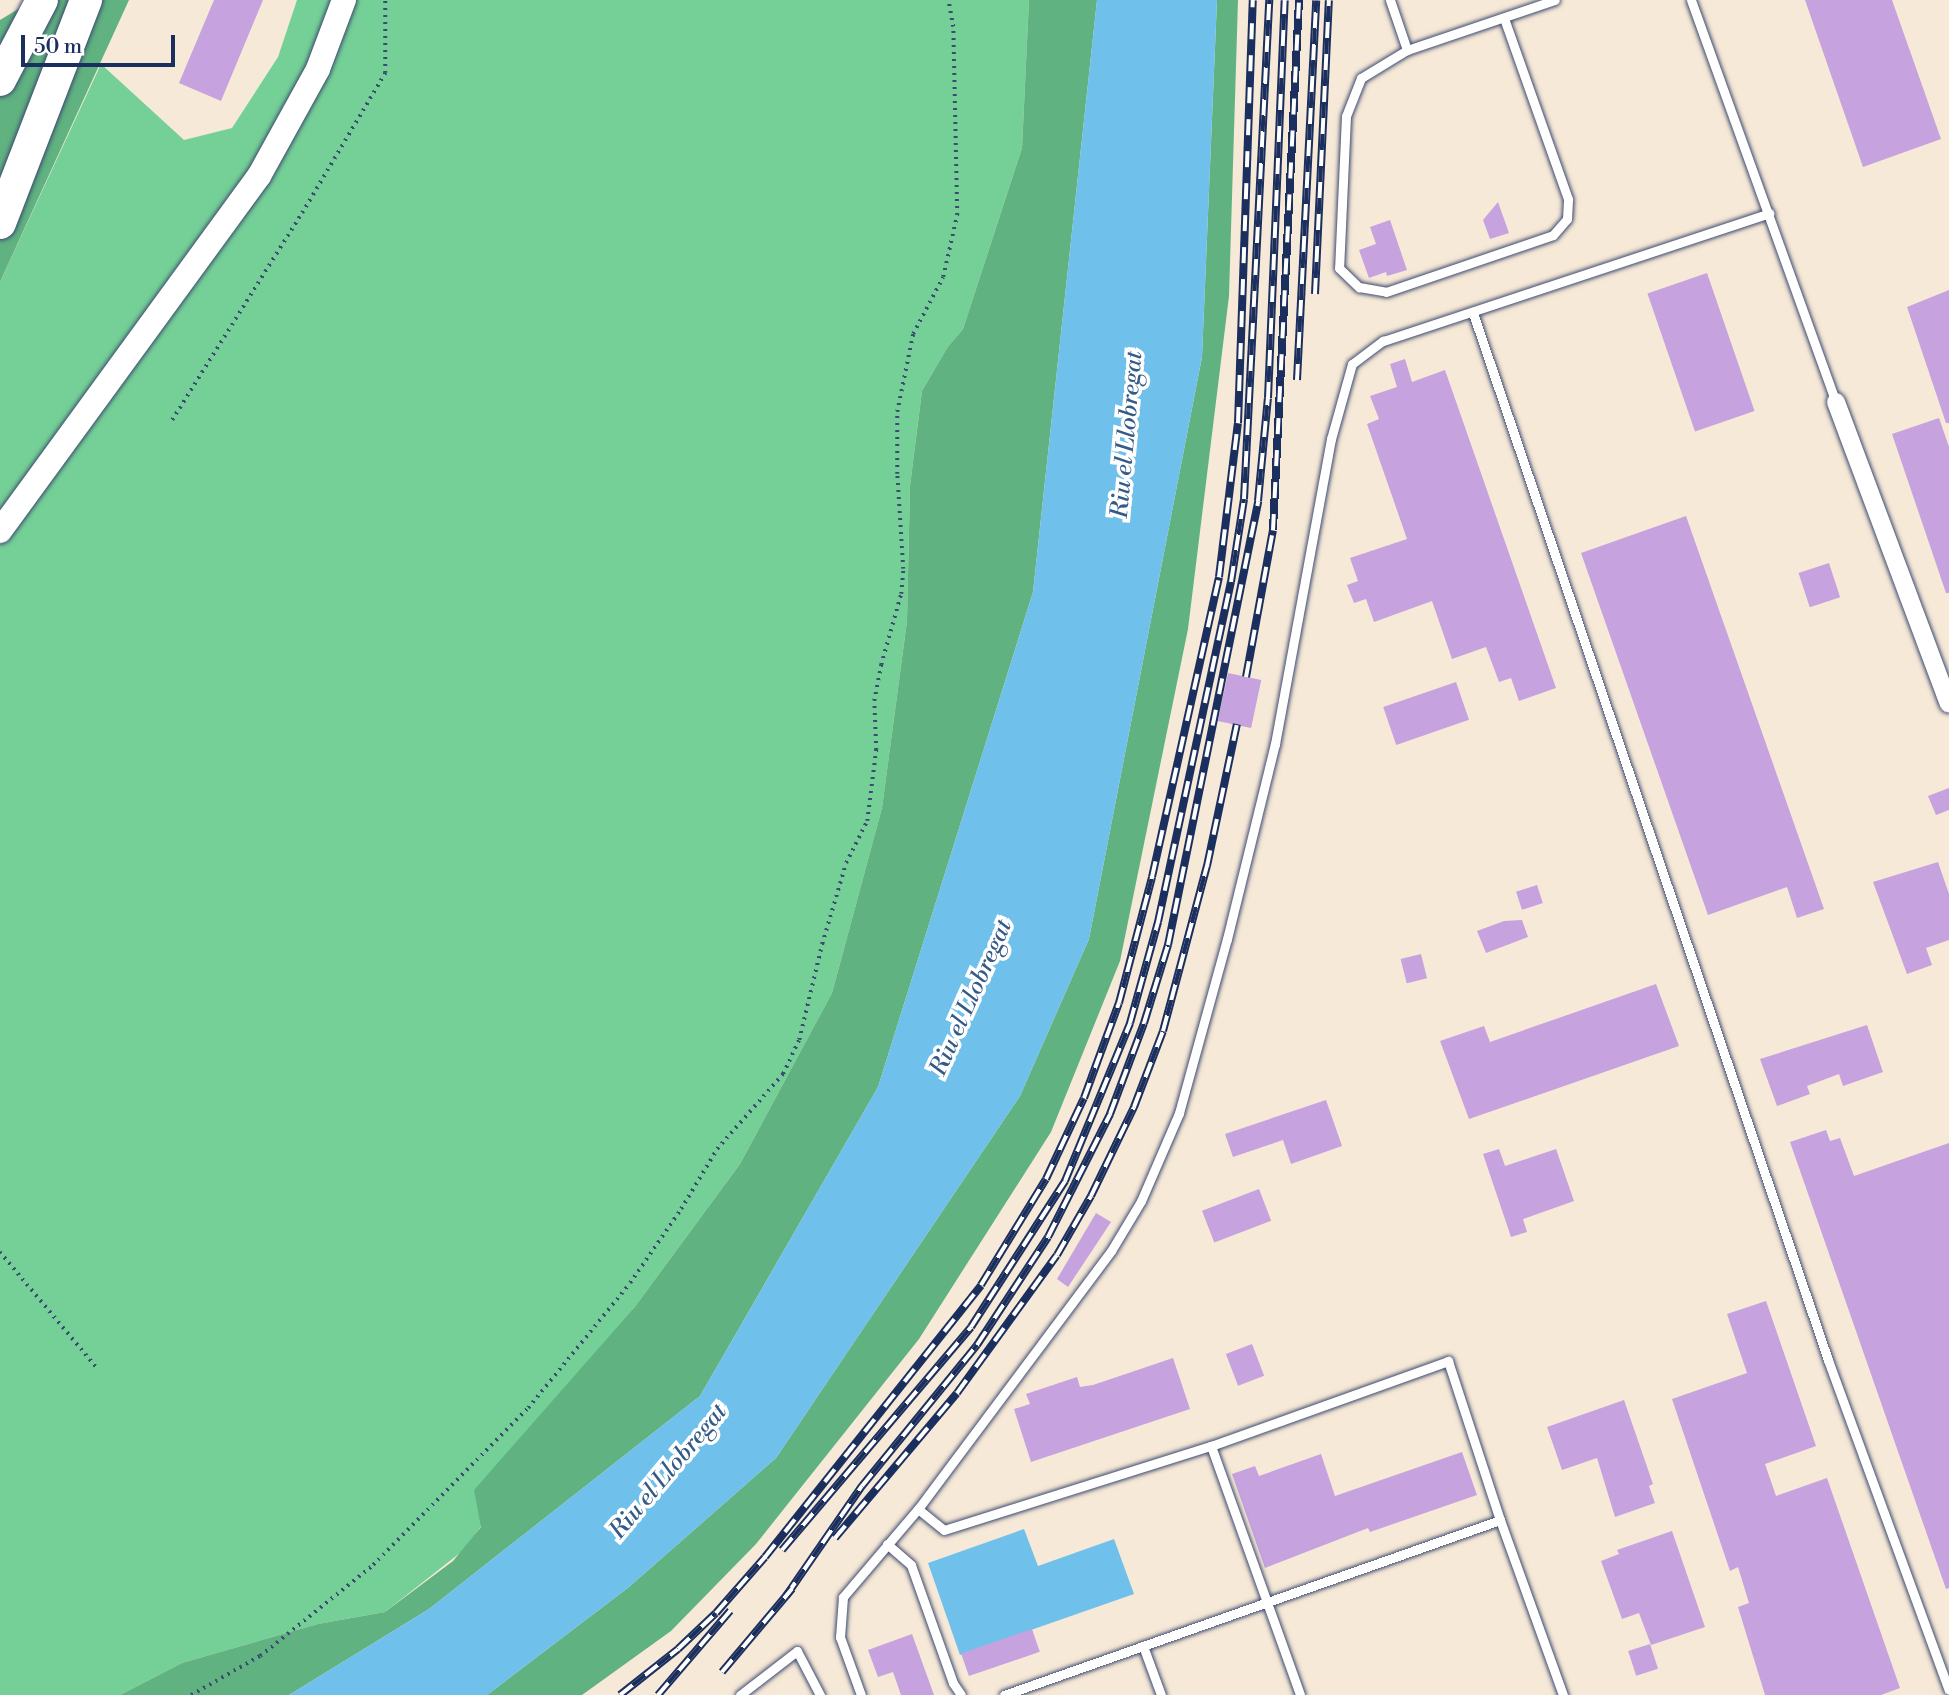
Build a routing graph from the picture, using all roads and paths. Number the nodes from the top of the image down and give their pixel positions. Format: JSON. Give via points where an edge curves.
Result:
{"nodes":[{"id":1,"x":42,"y":0,"type":"edge"},
{"id":2,"x":86,"y":0,"type":"edge"},
{"id":3,"x":345,"y":0,"type":"edge"},
{"id":4,"x":385,"y":0,"type":"edge"},
{"id":5,"x":948,"y":0,"type":"edge"},
{"id":6,"x":1390,"y":0,"type":"edge"},
{"id":7,"x":1555,"y":0,"type":"edge"},
{"id":8,"x":1691,"y":0,"type":"edge"},
{"id":9,"x":1504,"y":18,"type":"junction"},
{"id":10,"x":1407,"y":50,"type":"junction"},
{"id":11,"x":0,"y":80,"type":"edge"},
{"id":12,"x":1769,"y":213,"type":"junction"},
{"id":13,"x":0,"y":223,"type":"edge"},
{"id":14,"x":1473,"y":313,"type":"junction"},
{"id":15,"x":1836,"y":402,"type":"joint"},
{"id":16,"x":172,"y":420,"type":"dead end"},
{"id":17,"x":0,"y":531,"type":"edge"},
{"id":18,"x":1949,"y":704,"type":"edge"},
{"id":19,"x":0,"y":1252,"type":"edge"},
{"id":20,"x":96,"y":1367,"type":"dead end"},
{"id":21,"x":1211,"y":1446,"type":"junction"},
{"id":22,"x":918,"y":1509,"type":"junction"},
{"id":23,"x":1500,"y":1520,"type":"junction"},
{"id":24,"x":887,"y":1544,"type":"junction"},
{"id":25,"x":1268,"y":1602,"type":"junction"},
{"id":26,"x":1143,"y":1646,"type":"junction"},
{"id":27,"x":1949,"y":1690,"type":"edge"},
{"id":28,"x":191,"y":1695,"type":"edge"},
{"id":29,"x":740,"y":1695,"type":"edge"},
{"id":30,"x":820,"y":1695,"type":"edge"},
{"id":31,"x":861,"y":1695,"type":"edge"},
{"id":32,"x":961,"y":1695,"type":"edge"},
{"id":33,"x":1005,"y":1695,"type":"edge"},
{"id":34,"x":1161,"y":1695,"type":"edge"},
{"id":35,"x":1300,"y":1695,"type":"edge"},
{"id":36,"x":1563,"y":1695,"type":"edge"}],
"edges":[{"from":1,"to":11,"type":"highway"},
{"from":2,"to":13,"type":"highway"},
{"from":3,"to":17,"type":"main road","via":[[318,69],[259,176]]},
{"from":4,"to":16,"type":"path","via":[[385,73]]},
{"from":5,"to":28,"type":"path","via":[[953,27],[956,227],[943,277],[913,334],[897,412],[903,569],[874,701],[876,750],[867,821],[846,863],[799,1040],[783,1074],[717,1149],[630,1283],[528,1408],[373,1566],[260,1656]]},
{"from":6,"to":10,"type":"lane"},
{"from":7,"to":9,"type":"lane"},
{"from":8,"to":12,"type":"lane"},
{"from":9,"to":10,"type":"lane"},
{"from":9,"to":10,"type":"lane","via":[[1568,199],[1567,219],[1553,235],[1386,292],[1359,287],[1339,268],[1346,116],[1361,78]]},
{"from":12,"to":14,"type":"lane"},
{"from":12,"to":15,"type":"lane"},
{"from":14,"to":22,"type":"lane","via":[[1383,341],[1352,364],[1331,439],[1275,744],[1179,1113],[1141,1201],[1111,1251]]},
{"from":14,"to":27,"type":"lane","via":[[1828,1360]]},
{"from":15,"to":18,"type":"street"},
{"from":19,"to":20,"type":"path"},
{"from":21,"to":22,"type":"lane","via":[[944,1530]]},
{"from":21,"to":23,"type":"lane","via":[[1448,1361]]},
{"from":21,"to":25,"type":"lane"},
{"from":22,"to":24,"type":"lane"},
{"from":23,"to":25,"type":"lane"},
{"from":23,"to":36,"type":"lane"},
{"from":24,"to":31,"type":"lane","via":[[843,1598],[840,1637]]},
{"from":24,"to":32,"type":"lane","via":[[911,1564]]},
{"from":25,"to":26,"type":"lane"},
{"from":25,"to":35,"type":"lane"},
{"from":26,"to":33,"type":"lane"},
{"from":26,"to":34,"type":"lane"},
{"from":29,"to":30,"type":"lane","via":[[797,1651]]}]}
